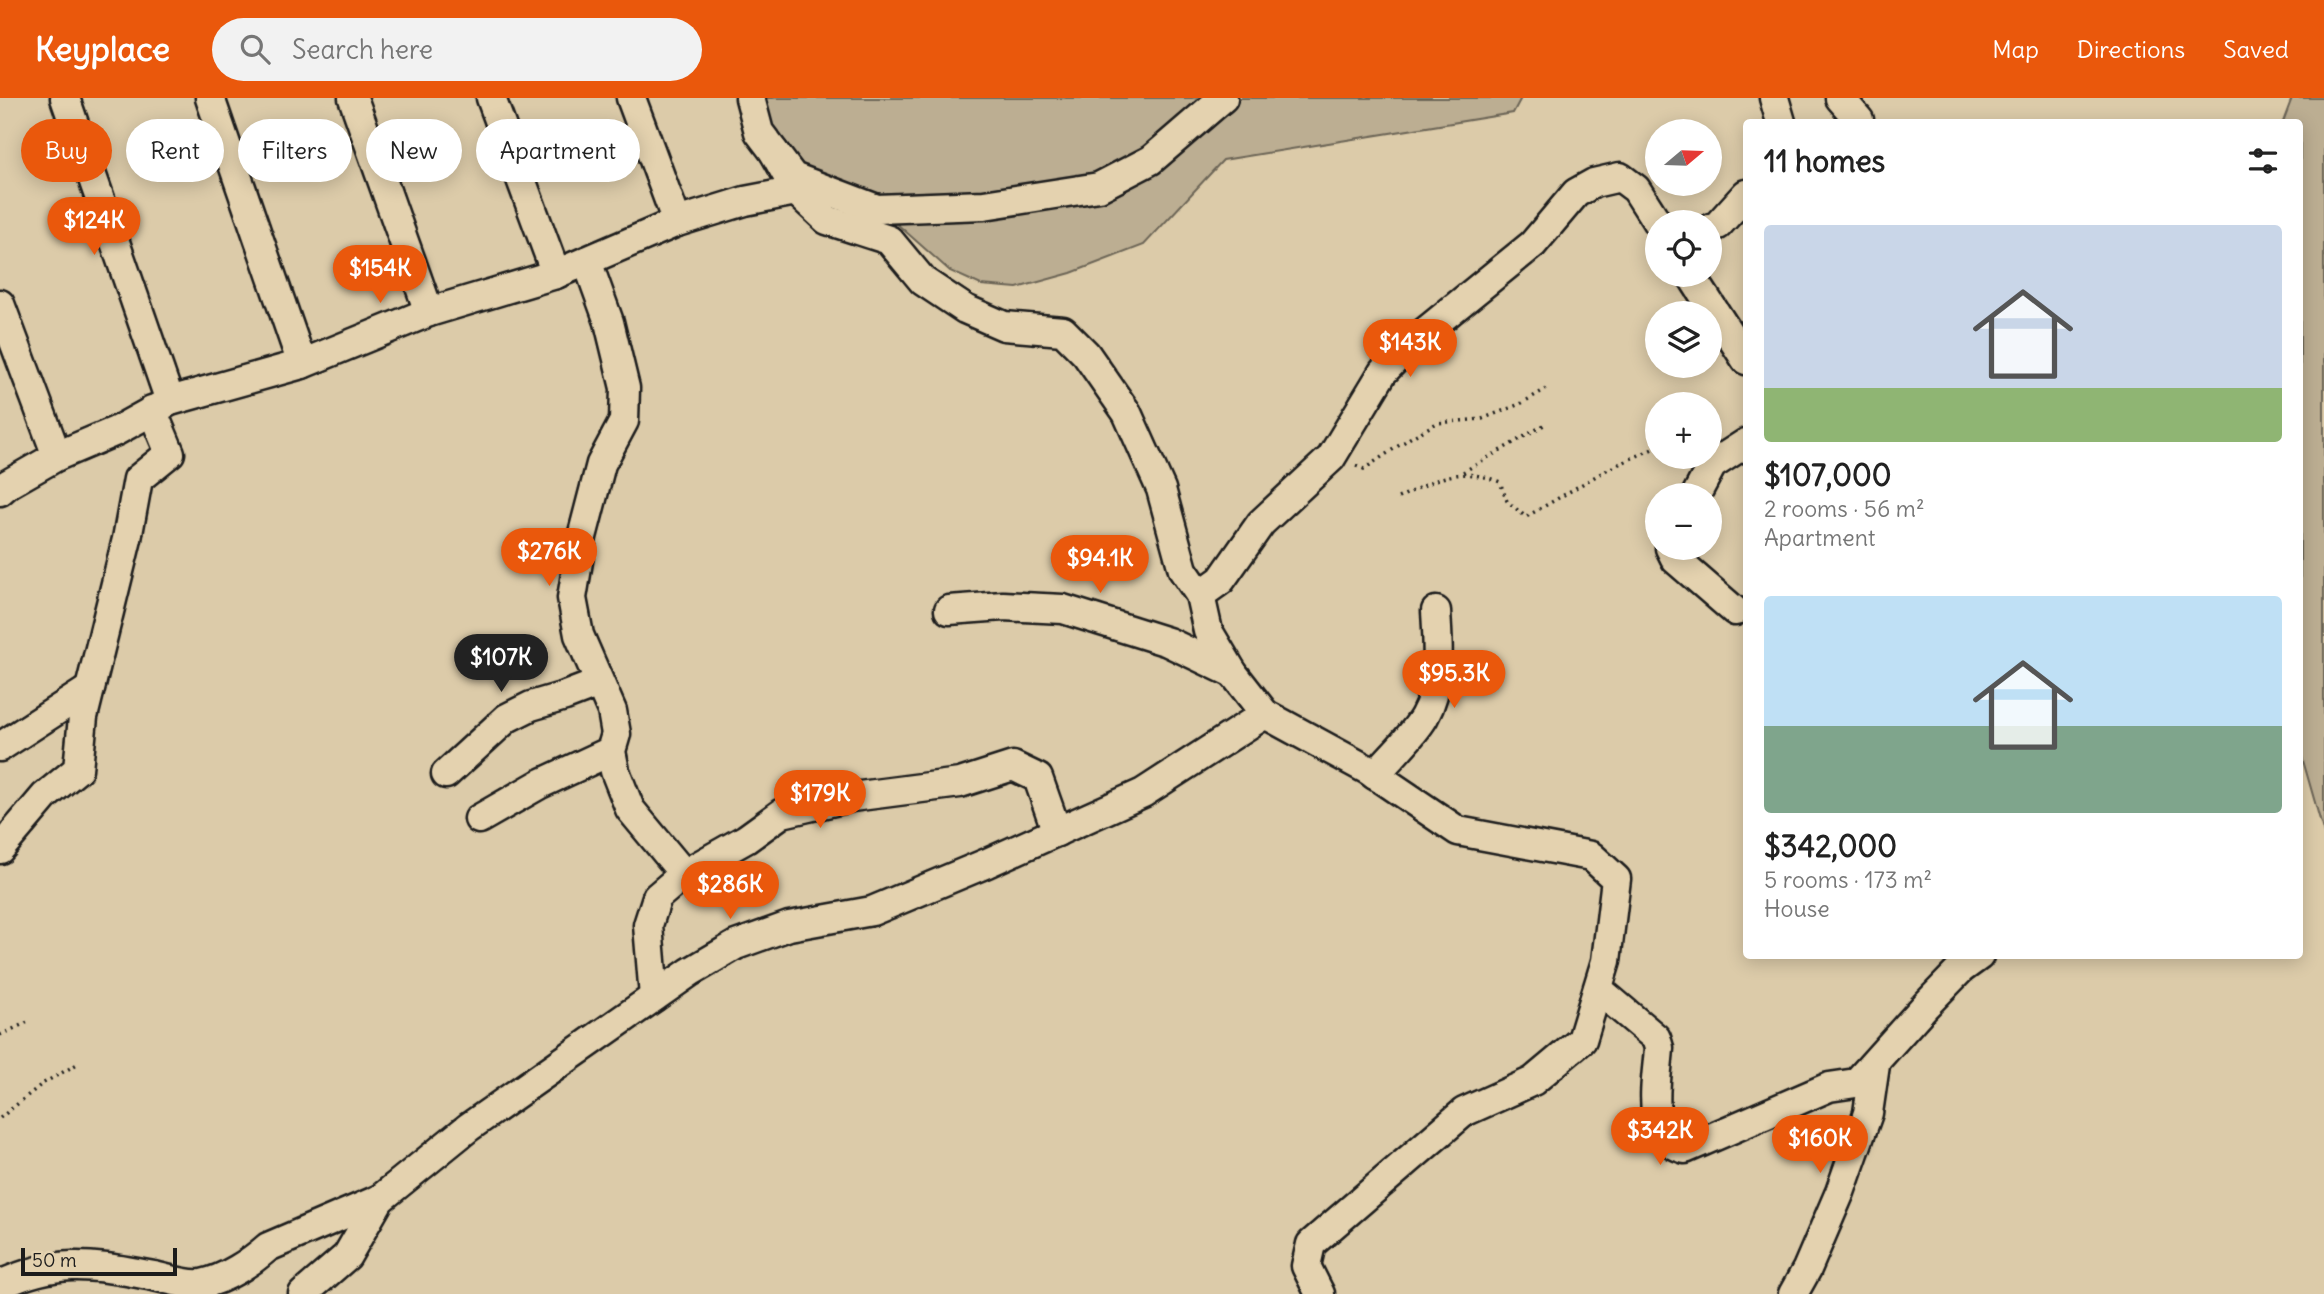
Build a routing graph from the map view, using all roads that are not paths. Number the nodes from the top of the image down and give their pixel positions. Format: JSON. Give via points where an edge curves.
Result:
{"nodes":[{"id":1,"x":65,"y":98,"type":"edge"},
{"id":2,"x":210,"y":98,"type":"edge"},
{"id":3,"x":352,"y":98,"type":"edge"},
{"id":4,"x":491,"y":98,"type":"edge"},
{"id":5,"x":631,"y":98,"type":"edge"},
{"id":6,"x":750,"y":98,"type":"edge"},
{"id":7,"x":1223,"y":98,"type":"edge"},
{"id":8,"x":1774,"y":98,"type":"edge"},
{"id":9,"x":1840,"y":98,"type":"edge"},
{"id":10,"x":1779,"y":119,"type":"edge"},
{"id":11,"x":1858,"y":119,"type":"edge"},
{"id":12,"x":774,"y":152,"type":"junction"},
{"id":13,"x":796,"y":191,"type":"junction"},
{"id":14,"x":1743,"y":197,"type":"edge"},
{"id":15,"x":1649,"y":210,"type":"edge"},
{"id":16,"x":1722,"y":221,"type":"edge"},
{"id":17,"x":677,"y":222,"type":"junction"},
{"id":18,"x":587,"y":261,"type":"junction"},
{"id":19,"x":556,"y":274,"type":"junction"},
{"id":20,"x":1699,"y":287,"type":"edge"},
{"id":21,"x":0,"y":304,"type":"edge"},
{"id":22,"x":429,"y":312,"type":"junction"},
{"id":23,"x":1743,"y":355,"type":"edge"},
{"id":24,"x":302,"y":364,"type":"junction"},
{"id":25,"x":161,"y":405,"type":"junction"},
{"id":26,"x":1743,"y":445,"type":"edge"},
{"id":27,"x":57,"y":457,"type":"junction"},
{"id":28,"x":1702,"y":483,"type":"edge"},
{"id":29,"x":0,"y":491,"type":"edge"},
{"id":30,"x":1676,"y":560,"type":"edge"},
{"id":31,"x":1200,"y":596,"type":"junction"},
{"id":32,"x":949,"y":610,"type":"dead end"},
{"id":33,"x":1436,"y":611,"type":"dead end"},
{"id":34,"x":1735,"y":611,"type":"dead end"},
{"id":35,"x":1233,"y":673,"type":"junction"},
{"id":36,"x":599,"y":682,"type":"junction"},
{"id":37,"x":89,"y":690,"type":"junction"},
{"id":38,"x":1265,"y":714,"type":"junction"},
{"id":39,"x":0,"y":747,"type":"edge"},
{"id":40,"x":611,"y":751,"type":"junction"},
{"id":41,"x":446,"y":774,"type":"dead end"},
{"id":42,"x":1375,"y":775,"type":"junction"},
{"id":43,"x":479,"y":819,"type":"dead end"},
{"id":44,"x":1057,"y":832,"type":"junction"},
{"id":45,"x":0,"y":849,"type":"edge"},
{"id":46,"x":684,"y":874,"type":"junction"},
{"id":47,"x":1975,"y":959,"type":"edge"},
{"id":48,"x":1598,"y":989,"type":"junction"},
{"id":49,"x":654,"y":997,"type":"junction"},
{"id":50,"x":1875,"y":1065,"type":"junction"},
{"id":51,"x":380,"y":1199,"type":"junction"},
{"id":52,"x":0,"y":1285,"type":"edge"},
{"id":53,"x":303,"y":1294,"type":"edge"},
{"id":54,"x":1320,"y":1294,"type":"edge"},
{"id":55,"x":1793,"y":1294,"type":"edge"}],
"edges":[{"from":1,"to":25,"type":"street"},
{"from":2,"to":24,"type":"street"},
{"from":3,"to":22,"type":"street"},
{"from":4,"to":19,"type":"street"},
{"from":5,"to":17,"type":"street"},
{"from":6,"to":12,"type":"street","via":[[758,132]]},
{"from":7,"to":12,"type":"street","via":[[1151,160],[1099,187],[984,205],[877,209],[793,177]]},
{"from":8,"to":10,"type":"street"},
{"from":9,"to":11,"type":"street"},
{"from":12,"to":13,"type":"street"},
{"from":13,"to":17,"type":"street"},
{"from":13,"to":31,"type":"street","via":[[827,220],[889,240],[923,281],[965,309],[1004,326],[1063,331],[1086,354],[1127,413],[1161,489],[1183,569]]},
{"from":14,"to":16,"type":"street"},
{"from":15,"to":31,"type":"street","via":[[1636,189],[1620,177],[1576,193],[1533,244],[1410,344],[1383,372],[1331,458],[1261,523],[1221,580]]},
{"from":17,"to":18,"type":"street"},
{"from":18,"to":19,"type":"street"},
{"from":18,"to":36,"type":"street","via":[[625,388],[624,421],[601,464],[572,598],[579,635]]},
{"from":19,"to":22,"type":"street"},
{"from":20,"to":23,"type":"street"},
{"from":21,"to":27,"type":"street"},
{"from":22,"to":24,"type":"street"},
{"from":24,"to":25,"type":"street"},
{"from":25,"to":27,"type":"street"},
{"from":25,"to":37,"type":"street","via":[[170,453],[138,479]]},
{"from":26,"to":28,"type":"street","via":[[1712,465]]},
{"from":27,"to":29,"type":"street"},
{"from":30,"to":34,"type":"street"},
{"from":31,"to":35,"type":"street","via":[[1208,631]]},
{"from":32,"to":35,"type":"street","via":[[1003,606],[1063,609],[1168,642]]},
{"from":33,"to":42,"type":"street","via":[[1438,659],[1433,696],[1423,718]]},
{"from":35,"to":38,"type":"street"},
{"from":36,"to":40,"type":"street","via":[[612,711],[616,734]]},
{"from":36,"to":41,"type":"street","via":[[507,719]]},
{"from":37,"to":39,"type":"street"},
{"from":37,"to":45,"type":"street","via":[[78,769],[45,796]]},
{"from":38,"to":42,"type":"street"},
{"from":38,"to":44,"type":"street","via":[[1143,793]]},
{"from":40,"to":43,"type":"street"},
{"from":40,"to":46,"type":"street","via":[[630,809]]},
{"from":42,"to":48,"type":"street","via":[[1458,831],[1591,856],[1616,879]]},
{"from":44,"to":46,"type":"street","via":[[1038,778],[1013,766],[960,783],[852,797],[782,813]]},
{"from":44,"to":49,"type":"street","via":[[872,911],[789,926],[736,945]]},
{"from":46,"to":49,"type":"street","via":[[657,897],[648,925]]},
{"from":47,"to":50,"type":"street","via":[[1926,1005]]},
{"from":48,"to":50,"type":"street","via":[[1656,1038],[1656,1115],[1662,1134],[1673,1146],[1685,1149],[1829,1087],[1856,1083]]},
{"from":48,"to":54,"type":"street","via":[[1582,1040],[1533,1081],[1464,1112],[1311,1244],[1306,1266]]},
{"from":49,"to":51,"type":"street","via":[[469,1127]]},
{"from":50,"to":55,"type":"street","via":[[1868,1113],[1840,1192]]},
{"from":51,"to":52,"type":"street","via":[[268,1247],[254,1260],[200,1284],[87,1264],[49,1267]]},
{"from":51,"to":53,"type":"street","via":[[347,1256]]}]}
